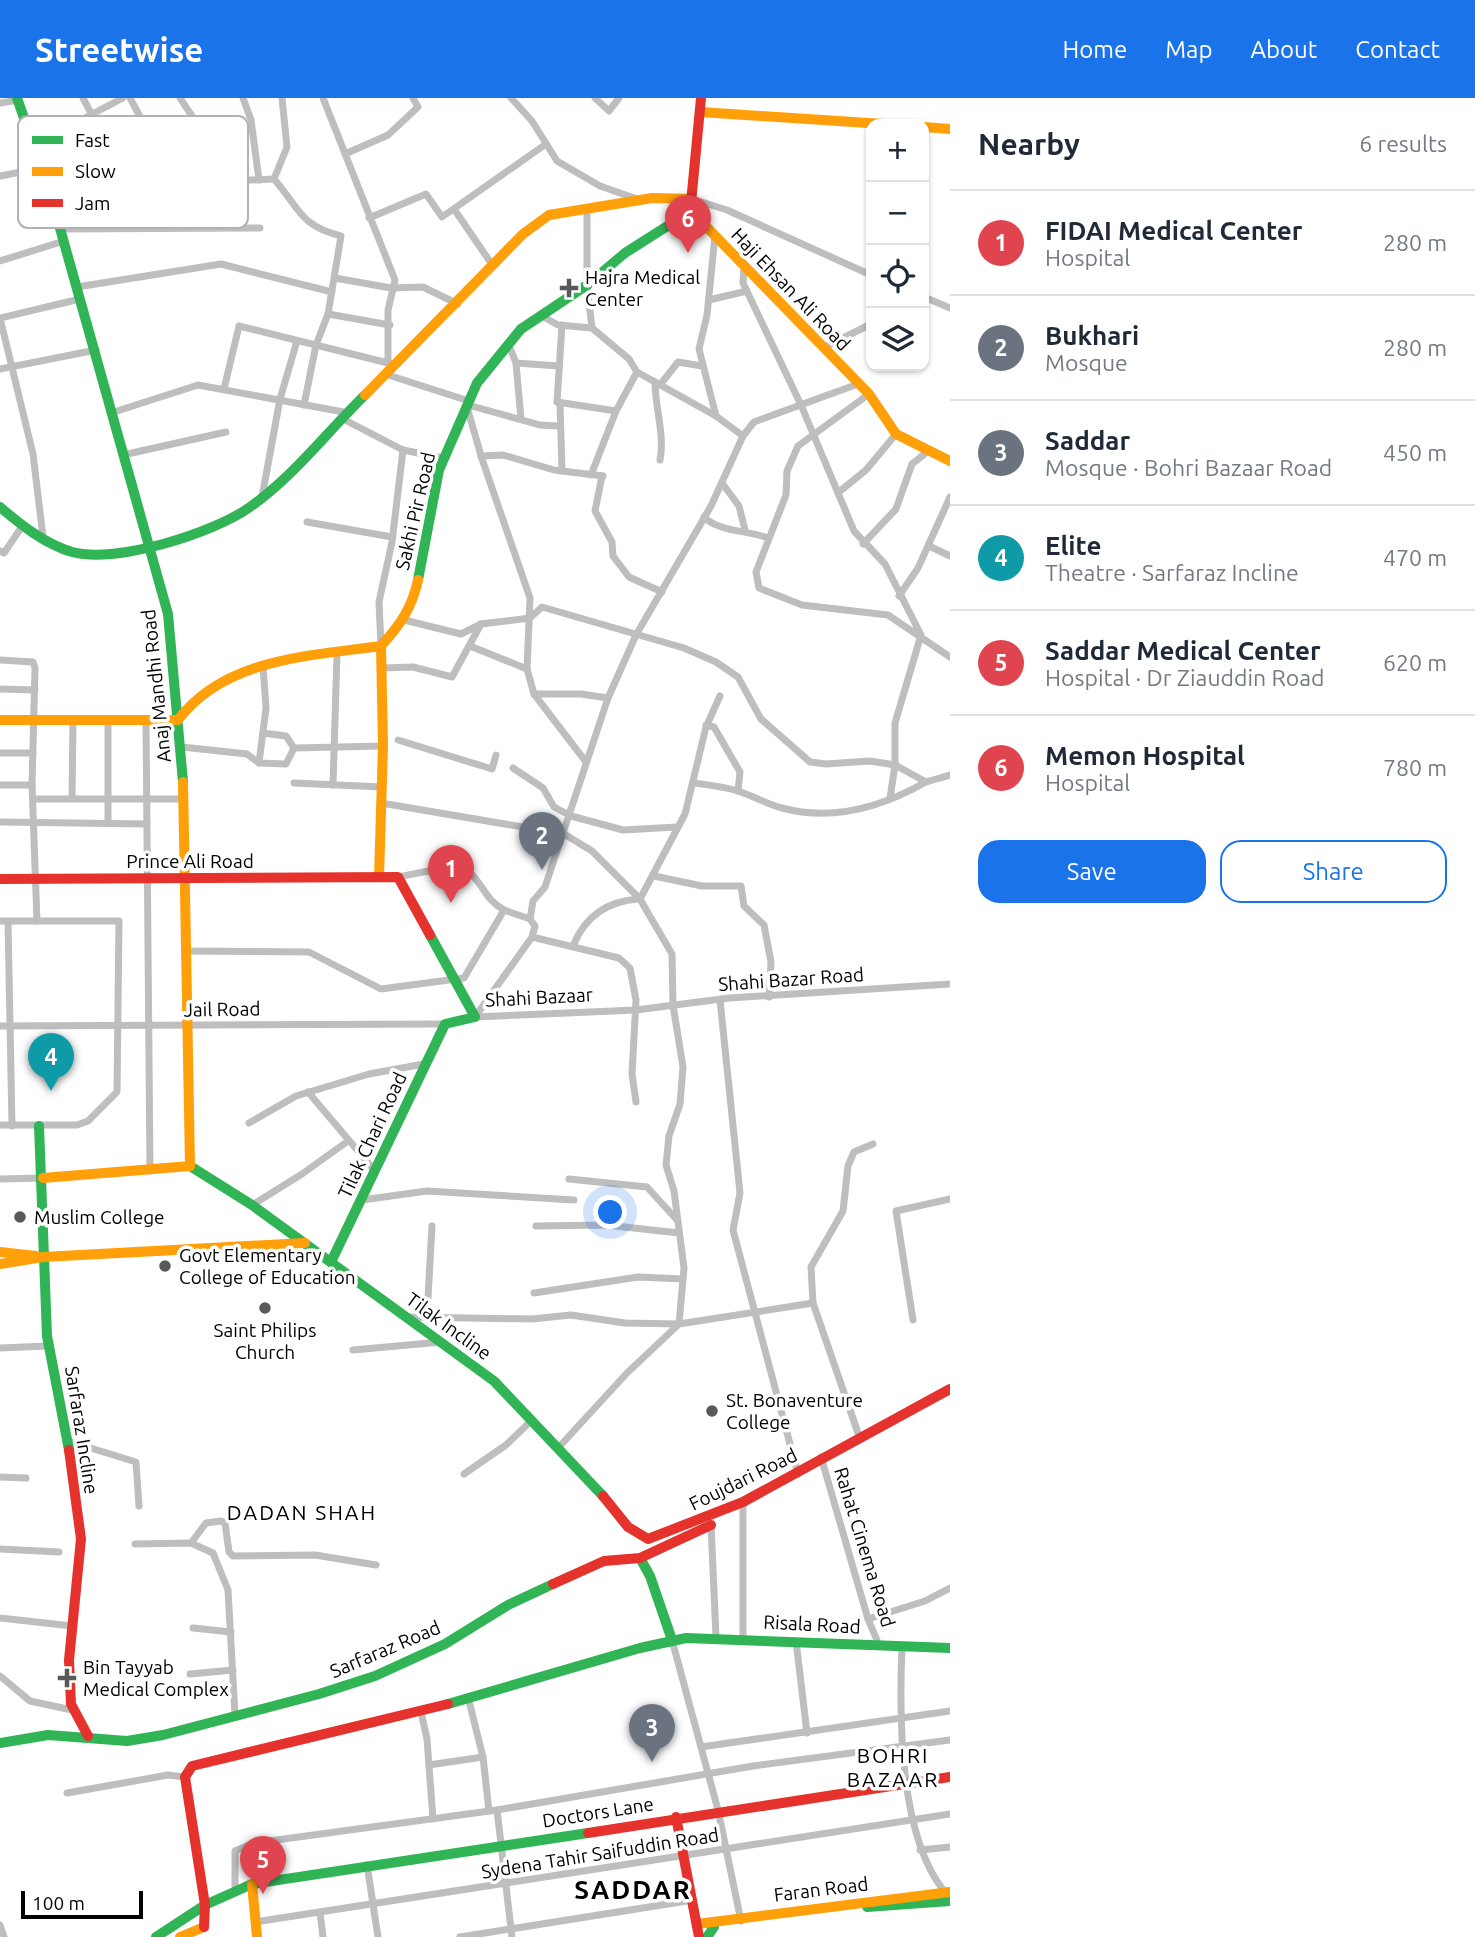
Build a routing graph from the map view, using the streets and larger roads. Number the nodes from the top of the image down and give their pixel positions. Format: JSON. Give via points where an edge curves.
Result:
{"nodes":[{"id":1,"x":83,"y":98,"type":"edge"},
{"id":2,"x":123,"y":98,"type":"edge"},
{"id":3,"x":131,"y":98,"type":"edge"},
{"id":4,"x":180,"y":98,"type":"edge"},
{"id":5,"x":243,"y":98,"type":"edge"},
{"id":6,"x":282,"y":98,"type":"edge"},
{"id":7,"x":323,"y":98,"type":"edge"},
{"id":8,"x":413,"y":98,"type":"edge"},
{"id":9,"x":595,"y":98,"type":"edge"},
{"id":10,"x":619,"y":98,"type":"edge"},
{"id":11,"x":701,"y":98,"type":"edge"},
{"id":12,"x":17,"y":99,"type":"edge"},
{"id":13,"x":516,"y":100,"type":"edge"},
{"id":14,"x":0,"y":103,"type":"edge"},
{"id":15,"x":700,"y":112,"type":"junction"},
{"id":16,"x":93,"y":114,"type":"junction"},
{"id":17,"x":23,"y":116,"type":"edge"},
{"id":18,"x":89,"y":116,"type":"edge"},
{"id":19,"x":140,"y":116,"type":"edge"},
{"id":20,"x":192,"y":116,"type":"edge"},
{"id":21,"x":866,"y":123,"type":"edge"},
{"id":22,"x":929,"y":127,"type":"edge"},
{"id":23,"x":950,"y":129,"type":"edge"},
{"id":24,"x":546,"y":144,"type":"junction"},
{"id":25,"x":345,"y":154,"type":"junction"},
{"id":26,"x":18,"y":172,"type":"edge"},
{"id":27,"x":0,"y":176,"type":"edge"},
{"id":28,"x":274,"y":179,"type":"junction"},
{"id":29,"x":248,"y":180,"type":"edge"},
{"id":30,"x":259,"y":180,"type":"junction"},
{"id":31,"x":641,"y":200,"type":"junction"},
{"id":32,"x":691,"y":205,"type":"junction"},
{"id":33,"x":454,"y":209,"type":"junction"},
{"id":34,"x":587,"y":210,"type":"junction"},
{"id":35,"x":369,"y":218,"type":"junction"},
{"id":36,"x":260,"y":228,"type":"dead end"},
{"id":37,"x":59,"y":229,"type":"joint"},
{"id":38,"x":715,"y":236,"type":"junction"},
{"id":39,"x":64,"y":242,"type":"junction"},
{"id":40,"x":0,"y":261,"type":"edge"},
{"id":41,"x":492,"y":266,"type":"junction"},
{"id":42,"x":744,"y":266,"type":"junction"},
{"id":43,"x":866,"y":273,"type":"edge"},
{"id":44,"x":335,"y":278,"type":"junction"},
{"id":45,"x":587,"y":285,"type":"junction"},
{"id":46,"x":78,"y":287,"type":"junction"},
{"id":47,"x":391,"y":288,"type":"junction"},
{"id":48,"x":747,"y":291,"type":"junction"},
{"id":49,"x":332,"y":292,"type":"junction"},
{"id":50,"x":80,"y":299,"type":"junction"},
{"id":51,"x":929,"y":299,"type":"edge"},
{"id":52,"x":709,"y":300,"type":"junction"},
{"id":53,"x":458,"y":304,"type":"junction"},
{"id":54,"x":950,"y":308,"type":"edge"},
{"id":55,"x":328,"y":314,"type":"junction"},
{"id":56,"x":542,"y":316,"type":"junction"},
{"id":57,"x":390,"y":325,"type":"junction"},
{"id":58,"x":562,"y":325,"type":"junction"},
{"id":59,"x":866,"y":326,"type":"edge"},
{"id":60,"x":592,"y":328,"type":"junction"},
{"id":61,"x":298,"y":341,"type":"junction"},
{"id":62,"x":508,"y":342,"type":"junction"},
{"id":63,"x":316,"y":345,"type":"junction"},
{"id":64,"x":823,"y":348,"type":"junction"},
{"id":65,"x":96,"y":350,"type":"junction"},
{"id":66,"x":393,"y":363,"type":"junction"},
{"id":67,"x":516,"y":363,"type":"junction"},
{"id":68,"x":14,"y":366,"type":"junction"},
{"id":69,"x":559,"y":366,"type":"junction"},
{"id":70,"x":702,"y":366,"type":"junction"},
{"id":71,"x":0,"y":369,"type":"edge"},
{"id":72,"x":637,"y":372,"type":"junction"},
{"id":73,"x":388,"y":375,"type":"junction"},
{"id":74,"x":657,"y":383,"type":"junction"},
{"id":75,"x":858,"y":384,"type":"junction"},
{"id":76,"x":224,"y":389,"type":"junction"},
{"id":77,"x":869,"y":394,"type":"junction"},
{"id":78,"x":280,"y":399,"type":"junction"},
{"id":79,"x":468,"y":404,"type":"junction"},
{"id":80,"x":560,"y":404,"type":"junction"},
{"id":81,"x":304,"y":405,"type":"junction"},
{"id":82,"x":802,"y":405,"type":"junction"},
{"id":83,"x":616,"y":411,"type":"junction"},
{"id":84,"x":114,"y":412,"type":"junction"},
{"id":85,"x":346,"y":416,"type":"junction"},
{"id":86,"x":716,"y":416,"type":"junction"},
{"id":87,"x":521,"y":419,"type":"junction"},
{"id":88,"x":558,"y":426,"type":"junction"},
{"id":89,"x":226,"y":432,"type":"dead end"},
{"id":90,"x":814,"y":433,"type":"junction"},
{"id":91,"x":896,"y":434,"type":"junction"},
{"id":92,"x":743,"y":436,"type":"junction"},
{"id":93,"x":403,"y":450,"type":"junction"},
{"id":94,"x":927,"y":452,"type":"junction"},
{"id":95,"x":123,"y":455,"type":"junction"},
{"id":96,"x":481,"y":456,"type":"junction"},
{"id":97,"x":443,"y":458,"type":"junction"},
{"id":98,"x":660,"y":460,"type":"dead end"},
{"id":99,"x":950,"y":461,"type":"edge"},
{"id":100,"x":562,"y":471,"type":"junction"},
{"id":101,"x":591,"y":475,"type":"junction"},
{"id":102,"x":722,"y":482,"type":"junction"},
{"id":103,"x":839,"y":492,"type":"junction"},
{"id":104,"x":262,"y":496,"type":"junction"},
{"id":105,"x":950,"y":497,"type":"edge"},
{"id":106,"x":0,"y":507,"type":"edge"},
{"id":107,"x":704,"y":517,"type":"junction"},
{"id":108,"x":307,"y":522,"type":"dead end"},
{"id":109,"x":23,"y":525,"type":"junction"},
{"id":110,"x":745,"y":530,"type":"junction"},
{"id":111,"x":43,"y":537,"type":"junction"},
{"id":112,"x":392,"y":537,"type":"junction"},
{"id":113,"x":768,"y":538,"type":"junction"},
{"id":114,"x":863,"y":544,"type":"junction"},
{"id":115,"x":148,"y":546,"type":"junction"},
{"id":116,"x":929,"y":546,"type":"junction"},
{"id":117,"x":1,"y":554,"type":"edge"},
{"id":118,"x":950,"y":556,"type":"edge"},
{"id":119,"x":662,"y":592,"type":"junction"},
{"id":120,"x":899,"y":596,"type":"junction"},
{"id":121,"x":530,"y":618,"type":"junction"},
{"id":122,"x":404,"y":620,"type":"junction"},
{"id":123,"x":481,"y":624,"type":"junction"},
{"id":124,"x":636,"y":635,"type":"junction"},
{"id":125,"x":921,"y":635,"type":"junction"},
{"id":126,"x":381,"y":646,"type":"junction"},
{"id":127,"x":470,"y":646,"type":"junction"},
{"id":128,"x":337,"y":654,"type":"junction"},
{"id":129,"x":950,"y":657,"type":"edge"},
{"id":130,"x":0,"y":660,"type":"edge"},
{"id":131,"x":263,"y":666,"type":"junction"},
{"id":132,"x":382,"y":668,"type":"junction"},
{"id":133,"x":527,"y":669,"type":"junction"},
{"id":134,"x":0,"y":689,"type":"edge"},
{"id":135,"x":35,"y":690,"type":"junction"},
{"id":136,"x":534,"y":694,"type":"junction"},
{"id":137,"x":720,"y":696,"type":"dead end"},
{"id":138,"x":608,"y":698,"type":"junction"},
{"id":139,"x":178,"y":719,"type":"junction"},
{"id":140,"x":0,"y":720,"type":"edge"},
{"id":141,"x":73,"y":721,"type":"junction"},
{"id":142,"x":108,"y":721,"type":"junction"},
{"id":143,"x":35,"y":722,"type":"junction"},
{"id":144,"x":146,"y":722,"type":"junction"},
{"id":145,"x":706,"y":725,"type":"junction"},
{"id":146,"x":263,"y":733,"type":"junction"},
{"id":147,"x":397,"y":740,"type":"dead end"},
{"id":148,"x":334,"y":745,"type":"junction"},
{"id":149,"x":383,"y":746,"type":"junction"},
{"id":150,"x":183,"y":747,"type":"junction"},
{"id":151,"x":294,"y":748,"type":"junction"},
{"id":152,"x":0,"y":753,"type":"edge"},
{"id":153,"x":33,"y":753,"type":"junction"},
{"id":154,"x":496,"y":755,"type":"dead end"},
{"id":155,"x":586,"y":762,"type":"junction"},
{"id":156,"x":259,"y":763,"type":"junction"},
{"id":157,"x":895,"y":765,"type":"junction"},
{"id":158,"x":513,"y":768,"type":"dead end"},
{"id":159,"x":950,"y":775,"type":"edge"},
{"id":160,"x":926,"y":782,"type":"junction"},
{"id":161,"x":294,"y":783,"type":"dead end"},
{"id":162,"x":694,"y":783,"type":"junction"},
{"id":163,"x":0,"y":785,"type":"edge"},
{"id":164,"x":32,"y":785,"type":"junction"},
{"id":165,"x":333,"y":785,"type":"junction"},
{"id":166,"x":382,"y":787,"type":"junction"},
{"id":167,"x":738,"y":791,"type":"junction"},
{"id":168,"x":890,"y":798,"type":"junction"},
{"id":169,"x":34,"y":799,"type":"junction"},
{"id":170,"x":72,"y":799,"type":"junction"},
{"id":171,"x":108,"y":799,"type":"junction"},
{"id":172,"x":147,"y":799,"type":"junction"},
{"id":173,"x":183,"y":799,"type":"junction"},
{"id":174,"x":381,"y":803,"type":"junction"},
{"id":175,"x":570,"y":816,"type":"junction"},
{"id":176,"x":0,"y":822,"type":"edge"},
{"id":177,"x":34,"y":822,"type":"junction"},
{"id":178,"x":108,"y":823,"type":"junction"},
{"id":179,"x":147,"y":824,"type":"junction"},
{"id":180,"x":677,"y":828,"type":"junction"},
{"id":181,"x":564,"y":834,"type":"junction"},
{"id":182,"x":654,"y":876,"type":"junction"},
{"id":183,"x":379,"y":877,"type":"junction"},
{"id":184,"x":398,"y":877,"type":"junction"},
{"id":185,"x":37,"y":878,"type":"junction"},
{"id":186,"x":147,"y":878,"type":"junction"},
{"id":187,"x":187,"y":878,"type":"junction"},
{"id":188,"x":0,"y":879,"type":"edge"},
{"id":189,"x":640,"y":899,"type":"junction"},
{"id":190,"x":504,"y":910,"type":"junction"},
{"id":191,"x":530,"y":919,"type":"junction"},
{"id":192,"x":4,"y":921,"type":"edge"},
{"id":193,"x":37,"y":921,"type":"junction"},
{"id":194,"x":532,"y":937,"type":"junction"},
{"id":195,"x":573,"y":946,"type":"junction"},
{"id":196,"x":186,"y":951,"type":"junction"},
{"id":197,"x":459,"y":979,"type":"junction"},
{"id":198,"x":950,"y":984,"type":"edge"},
{"id":199,"x":769,"y":997,"type":"junction"},
{"id":200,"x":720,"y":1000,"type":"junction"},
{"id":201,"x":673,"y":1004,"type":"junction"},
{"id":202,"x":636,"y":1010,"type":"junction"},
{"id":203,"x":475,"y":1017,"type":"junction"},
{"id":204,"x":445,"y":1024,"type":"junction"},
{"id":205,"x":119,"y":1025,"type":"junction"},
{"id":206,"x":149,"y":1025,"type":"junction"},
{"id":207,"x":186,"y":1025,"type":"junction"},
{"id":208,"x":0,"y":1026,"type":"edge"},
{"id":209,"x":10,"y":1026,"type":"junction"},
{"id":210,"x":424,"y":1064,"type":"junction"},
{"id":211,"x":308,"y":1092,"type":"junction"},
{"id":212,"x":636,"y":1102,"type":"dead end"},
{"id":213,"x":249,"y":1123,"type":"dead end"},
{"id":214,"x":0,"y":1125,"type":"edge"},
{"id":215,"x":12,"y":1126,"type":"junction"},
{"id":216,"x":39,"y":1126,"type":"junction"},
{"id":217,"x":348,"y":1141,"type":"junction"},
{"id":218,"x":873,"y":1144,"type":"dead end"},
{"id":219,"x":190,"y":1166,"type":"junction"},
{"id":220,"x":150,"y":1171,"type":"junction"},
{"id":221,"x":375,"y":1171,"type":"junction"},
{"id":222,"x":43,"y":1178,"type":"junction"},
{"id":223,"x":0,"y":1179,"type":"edge"},
{"id":224,"x":569,"y":1179,"type":"dead end"},
{"id":225,"x":950,"y":1199,"type":"edge"},
{"id":226,"x":362,"y":1200,"type":"junction"},
{"id":227,"x":575,"y":1200,"type":"dead end"},
{"id":228,"x":252,"y":1205,"type":"junction"},
{"id":229,"x":677,"y":1220,"type":"junction"},
{"id":230,"x":432,"y":1226,"type":"dead end"},
{"id":231,"x":536,"y":1226,"type":"dead end"},
{"id":232,"x":679,"y":1233,"type":"junction"},
{"id":233,"x":305,"y":1243,"type":"junction"},
{"id":234,"x":0,"y":1252,"type":"edge"},
{"id":235,"x":43,"y":1257,"type":"junction"},
{"id":236,"x":331,"y":1262,"type":"junction"},
{"id":237,"x":0,"y":1264,"type":"edge"},
{"id":238,"x":683,"y":1279,"type":"junction"},
{"id":239,"x":534,"y":1293,"type":"dead end"},
{"id":240,"x":813,"y":1303,"type":"junction"},
{"id":241,"x":755,"y":1312,"type":"junction"},
{"id":242,"x":427,"y":1316,"type":"junction"},
{"id":243,"x":408,"y":1317,"type":"junction"},
{"id":244,"x":914,"y":1320,"type":"dead end"},
{"id":245,"x":679,"y":1324,"type":"junction"},
{"id":246,"x":442,"y":1342,"type":"junction"},
{"id":247,"x":48,"y":1346,"type":"junction"},
{"id":248,"x":0,"y":1348,"type":"edge"},
{"id":249,"x":353,"y":1350,"type":"dead end"},
{"id":250,"x":950,"y":1389,"type":"edge"},
{"id":251,"x":532,"y":1420,"type":"junction"},
{"id":252,"x":859,"y":1436,"type":"junction"},
{"id":253,"x":68,"y":1441,"type":"junction"},
{"id":254,"x":559,"y":1447,"type":"junction"},
{"id":255,"x":821,"y":1457,"type":"junction"},
{"id":256,"x":464,"y":1474,"type":"dead end"},
{"id":257,"x":798,"y":1474,"type":"junction"},
{"id":258,"x":0,"y":1477,"type":"edge"},
{"id":259,"x":26,"y":1478,"type":"dead end"},
{"id":260,"x":743,"y":1502,"type":"junction"},
{"id":261,"x":139,"y":1506,"type":"dead end"},
{"id":262,"x":710,"y":1521,"type":"junction"},
{"id":263,"x":660,"y":1537,"type":"joint"},
{"id":264,"x":191,"y":1543,"type":"junction"},
{"id":265,"x":135,"y":1544,"type":"dead end"},
{"id":266,"x":0,"y":1549,"type":"edge"},
{"id":267,"x":59,"y":1552,"type":"dead end"},
{"id":268,"x":640,"y":1558,"type":"junction"},
{"id":269,"x":376,"y":1565,"type":"dead end"},
{"id":270,"x":950,"y":1588,"type":"edge"},
{"id":271,"x":0,"y":1618,"type":"edge"},
{"id":272,"x":867,"y":1619,"type":"junction"},
{"id":273,"x":72,"y":1626,"type":"junction"},
{"id":274,"x":193,"y":1628,"type":"dead end"},
{"id":275,"x":231,"y":1632,"type":"junction"},
{"id":276,"x":716,"y":1637,"type":"junction"},
{"id":277,"x":743,"y":1638,"type":"junction"},
{"id":278,"x":672,"y":1640,"type":"junction"},
{"id":279,"x":796,"y":1641,"type":"junction"},
{"id":280,"x":879,"y":1645,"type":"junction"},
{"id":281,"x":902,"y":1647,"type":"junction"},
{"id":282,"x":950,"y":1648,"type":"edge"},
{"id":283,"x":233,"y":1670,"type":"junction"},
{"id":284,"x":190,"y":1674,"type":"dead end"},
{"id":285,"x":0,"y":1676,"type":"edge"},
{"id":286,"x":468,"y":1697,"type":"junction"},
{"id":287,"x":72,"y":1710,"type":"junction"},
{"id":288,"x":950,"y":1711,"type":"edge"},
{"id":289,"x":421,"y":1712,"type":"junction"},
{"id":290,"x":235,"y":1715,"type":"junction"},
{"id":291,"x":899,"y":1721,"type":"junction"},
{"id":292,"x":807,"y":1733,"type":"junction"},
{"id":293,"x":88,"y":1736,"type":"junction"},
{"id":294,"x":950,"y":1741,"type":"edge"},
{"id":295,"x":0,"y":1743,"type":"edge"},
{"id":296,"x":902,"y":1746,"type":"junction"},
{"id":297,"x":701,"y":1747,"type":"junction"},
{"id":298,"x":483,"y":1757,"type":"junction"},
{"id":299,"x":429,"y":1765,"type":"junction"},
{"id":300,"x":707,"y":1774,"type":"junction"},
{"id":301,"x":185,"y":1777,"type":"junction"},
{"id":302,"x":950,"y":1777,"type":"edge"},
{"id":303,"x":909,"y":1784,"type":"junction"},
{"id":304,"x":67,"y":1793,"type":"dead end"},
{"id":305,"x":493,"y":1810,"type":"junction"},
{"id":306,"x":718,"y":1810,"type":"junction"},
{"id":307,"x":950,"y":1814,"type":"edge"},
{"id":308,"x":676,"y":1817,"type":"junction"},
{"id":309,"x":433,"y":1819,"type":"junction"},
{"id":310,"x":914,"y":1820,"type":"junction"},
{"id":311,"x":501,"y":1845,"type":"junction"},
{"id":312,"x":950,"y":1847,"type":"edge"},
{"id":313,"x":727,"y":1849,"type":"junction"},
{"id":314,"x":920,"y":1850,"type":"junction"},
{"id":315,"x":683,"y":1856,"type":"junction"},
{"id":316,"x":367,"y":1865,"type":"junction"},
{"id":317,"x":252,"y":1884,"type":"junction"},
{"id":318,"x":506,"y":1884,"type":"junction"},
{"id":319,"x":235,"y":1891,"type":"junction"},
{"id":320,"x":948,"y":1891,"type":"edge"},
{"id":321,"x":693,"y":1900,"type":"junction"},
{"id":322,"x":950,"y":1901,"type":"edge"},
{"id":323,"x":373,"y":1904,"type":"junction"},
{"id":324,"x":205,"y":1905,"type":"junction"},
{"id":325,"x":320,"y":1912,"type":"junction"},
{"id":326,"x":740,"y":1920,"type":"junction"},
{"id":327,"x":256,"y":1922,"type":"junction"},
{"id":328,"x":0,"y":1925,"type":"edge"},
{"id":329,"x":204,"y":1927,"type":"junction"},
{"id":330,"x":714,"y":1927,"type":"junction"},
{"id":331,"x":698,"y":1930,"type":"edge"},
{"id":332,"x":512,"y":1933,"type":"edge"},
{"id":333,"x":4,"y":1937,"type":"edge"},
{"id":334,"x":156,"y":1937,"type":"edge"},
{"id":335,"x":180,"y":1937,"type":"edge"},
{"id":336,"x":209,"y":1937,"type":"edge"},
{"id":337,"x":257,"y":1937,"type":"edge"},
{"id":338,"x":323,"y":1937,"type":"edge"},
{"id":339,"x":378,"y":1937,"type":"edge"},
{"id":340,"x":460,"y":1937,"type":"edge"},
{"id":341,"x":707,"y":1937,"type":"edge"}],
"edges":[{"from":1,"to":16,"type":"street"},
{"from":2,"to":16,"type":"street"},
{"from":3,"to":19,"type":"street"},
{"from":4,"to":20,"type":"street"},
{"from":5,"to":30,"type":"street","via":[[251,120]]},
{"from":6,"to":28,"type":"street","via":[[287,147]]},
{"from":7,"to":25,"type":"street"},
{"from":8,"to":25,"type":"street","via":[[418,107],[388,135]]},
{"from":9,"to":10,"type":"street","via":[[609,111]]},
{"from":11,"to":15,"type":"street"},
{"from":12,"to":14,"type":"street"},
{"from":12,"to":17,"type":"street","name":"Anaj Mandhi Road"},
{"from":13,"to":24,"type":"street"},
{"from":15,"to":21,"type":"street"},
{"from":15,"to":32,"type":"street"},
{"from":16,"to":18,"type":"street"},
{"from":22,"to":23,"type":"street"},
{"from":24,"to":31,"type":"street","via":[[557,161],[600,186]]},
{"from":24,"to":33,"type":"street"},
{"from":25,"to":35,"type":"street"},
{"from":26,"to":27,"type":"street"},
{"from":28,"to":30,"type":"street"},
{"from":28,"to":44,"type":"street","via":[[316,230],[341,236]]},
{"from":29,"to":30,"type":"street"},
{"from":31,"to":32,"type":"street"},
{"from":31,"to":34,"type":"street"},
{"from":32,"to":38,"type":"street","name":"Haji Ehsan Ali Road"},
{"from":32,"to":43,"type":"street","via":[[727,209]]},
{"from":32,"to":45,"type":"street","name":"Sakhi Pir Road"},
{"from":33,"to":35,"type":"street","via":[[442,217],[426,194]]},
{"from":33,"to":41,"type":"street"},
{"from":34,"to":41,"type":"street","via":[[549,215]]},
{"from":34,"to":45,"type":"street"},
{"from":35,"to":47,"type":"street","via":[[395,280]]},
{"from":36,"to":37,"type":"street"},
{"from":37,"to":39,"type":"street","name":"Anaj Mandhi Road"},
{"from":38,"to":42,"type":"street","name":"Haji Ehsan Ali Road"},
{"from":38,"to":52,"type":"street"},
{"from":39,"to":40,"type":"street"},
{"from":39,"to":46,"type":"street","name":"Anaj Mandhi Road"},
{"from":41,"to":53,"type":"street"},
{"from":42,"to":48,"type":"street"},
{"from":42,"to":64,"type":"street","name":"Haji Ehsan Ali Road"},
{"from":44,"to":47,"type":"street"},
{"from":44,"to":49,"type":"street"},
{"from":45,"to":56,"type":"street","name":"Sakhi Pir Road"},
{"from":45,"to":60,"type":"street"},
{"from":46,"to":49,"type":"street","via":[[220,264]]},
{"from":46,"to":50,"type":"street","name":"Anaj Mandhi Road"},
{"from":47,"to":53,"type":"street","via":[[423,287]]},
{"from":47,"to":57,"type":"street"},
{"from":48,"to":52,"type":"street"},
{"from":48,"to":82,"type":"street"},
{"from":49,"to":55,"type":"street"},
{"from":50,"to":65,"type":"street","name":"Anaj Mandhi Road"},
{"from":50,"to":68,"type":"street","via":[[0,318]]},
{"from":51,"to":54,"type":"street"},
{"from":52,"to":70,"type":"street","via":[[699,349]]},
{"from":53,"to":66,"type":"street"},
{"from":55,"to":57,"type":"street"},
{"from":55,"to":63,"type":"street"},
{"from":56,"to":58,"type":"street"},
{"from":56,"to":62,"type":"street","name":"Sakhi Pir Road"},
{"from":57,"to":66,"type":"street"},
{"from":58,"to":60,"type":"street"},
{"from":58,"to":69,"type":"street"},
{"from":59,"to":64,"type":"street"},
{"from":60,"to":72,"type":"street","via":[[629,359]]},
{"from":61,"to":63,"type":"street"},
{"from":61,"to":76,"type":"street","via":[[239,326]]},
{"from":61,"to":78,"type":"street"},
{"from":62,"to":67,"type":"street"},
{"from":62,"to":79,"type":"street","name":"Sakhi Pir Road","via":[[477,383]]},
{"from":63,"to":66,"type":"street"},
{"from":63,"to":81,"type":"street"},
{"from":64,"to":75,"type":"street","name":"Haji Ehsan Ali Road"},
{"from":65,"to":68,"type":"street"},
{"from":65,"to":84,"type":"street","name":"Anaj Mandhi Road"},
{"from":66,"to":73,"type":"street"},
{"from":67,"to":69,"type":"street"},
{"from":67,"to":87,"type":"street"},
{"from":68,"to":71,"type":"street"},
{"from":68,"to":111,"type":"street","via":[[33,454]]},
{"from":69,"to":80,"type":"street","via":[[556,396]]},
{"from":70,"to":74,"type":"street","via":[[678,362]]},
{"from":70,"to":86,"type":"street"},
{"from":72,"to":74,"type":"street"},
{"from":72,"to":83,"type":"street"},
{"from":73,"to":79,"type":"street"},
{"from":73,"to":85,"type":"street"},
{"from":74,"to":86,"type":"street"},
{"from":74,"to":98,"type":"street","via":[[655,409],[663,446]]},
{"from":75,"to":77,"type":"street","name":"Haji Ehsan Ali Road"},
{"from":75,"to":82,"type":"street"},
{"from":76,"to":78,"type":"street"},
{"from":76,"to":84,"type":"street","via":[[198,385]]},
{"from":77,"to":90,"type":"street"},
{"from":77,"to":91,"type":"street","name":"Haji Ehsan Ali Road"},
{"from":78,"to":81,"type":"street"},
{"from":78,"to":104,"type":"street"},
{"from":79,"to":87,"type":"street"},
{"from":79,"to":96,"type":"street"},
{"from":79,"to":97,"type":"street","name":"Sakhi Pir Road"},
{"from":80,"to":83,"type":"street"},
{"from":80,"to":88,"type":"street"},
{"from":81,"to":85,"type":"street"},
{"from":82,"to":90,"type":"street"},
{"from":82,"to":92,"type":"street","via":[[754,422]]},
{"from":83,"to":101,"type":"street"},
{"from":84,"to":95,"type":"street","name":"Anaj Mandhi Road"},
{"from":85,"to":93,"type":"street"},
{"from":85,"to":104,"type":"street"},
{"from":86,"to":92,"type":"street"},
{"from":87,"to":88,"type":"street"},
{"from":88,"to":100,"type":"street"},
{"from":89,"to":95,"type":"street"},
{"from":90,"to":103,"type":"street"},
{"from":90,"to":113,"type":"street","via":[[798,446],[787,471],[786,495]]},
{"from":91,"to":94,"type":"street","name":"Haji Ehsan Ali Road"},
{"from":91,"to":103,"type":"street","via":[[866,470]]},
{"from":92,"to":102,"type":"street"},
{"from":93,"to":97,"type":"street"},
{"from":93,"to":112,"type":"street"},
{"from":94,"to":99,"type":"street","name":"Haji Ehsan Ali Road"},
{"from":94,"to":114,"type":"street","via":[[912,464],[896,509]]},
{"from":95,"to":115,"type":"street","name":"Anaj Mandhi Road"},
{"from":96,"to":100,"type":"street","via":[[503,456]]},
{"from":96,"to":121,"type":"street","via":[[530,598]]},
{"from":97,"to":122,"type":"street","name":"Sakhi Pir Road","via":[[414,599]]},
{"from":100,"to":101,"type":"street"},
{"from":101,"to":119,"type":"street","via":[[603,476],[595,511],[612,542],[613,556],[629,577]]},
{"from":102,"to":107,"type":"street"},
{"from":102,"to":110,"type":"street","via":[[739,506]]},
{"from":103,"to":114,"type":"street"},
{"from":104,"to":115,"type":"street","via":[[238,514]]},
{"from":105,"to":116,"type":"street"},
{"from":106,"to":109,"type":"street"},
{"from":107,"to":110,"type":"street","via":[[713,526]]},
{"from":107,"to":119,"type":"street"},
{"from":108,"to":112,"type":"street"},
{"from":109,"to":111,"type":"street"},
{"from":109,"to":117,"type":"street"},
{"from":110,"to":113,"type":"street"},
{"from":111,"to":115,"type":"street","via":[[83,554],[113,554]]},
{"from":112,"to":126,"type":"street","via":[[379,602]]},
{"from":113,"to":125,"type":"street","via":[[756,572],[759,588],[802,605],[888,615]]},
{"from":114,"to":120,"type":"street","via":[[885,564]]},
{"from":115,"to":139,"type":"street","name":"Anaj Mandhi Road","via":[[168,614]]},
{"from":116,"to":118,"type":"street"},
{"from":116,"to":120,"type":"street"},
{"from":119,"to":124,"type":"street"},
{"from":120,"to":125,"type":"street"},
{"from":121,"to":123,"type":"street"},
{"from":121,"to":124,"type":"street","via":[[542,607]]},
{"from":121,"to":133,"type":"street"},
{"from":122,"to":123,"type":"street","via":[[461,634]]},
{"from":122,"to":126,"type":"street","name":"Sakhi Pir Road"},
{"from":123,"to":127,"type":"street"},
{"from":124,"to":138,"type":"street"},
{"from":124,"to":157,"type":"street","via":[[684,648],[738,677],[761,719],[810,762]]},
{"from":125,"to":129,"type":"street"},
{"from":125,"to":157,"type":"street","via":[[895,723]]},
{"from":126,"to":128,"type":"street"},
{"from":126,"to":132,"type":"street"},
{"from":127,"to":132,"type":"street","via":[[452,677],[413,667]]},
{"from":127,"to":133,"type":"street"},
{"from":128,"to":131,"type":"street"},
{"from":128,"to":148,"type":"street"},
{"from":130,"to":135,"type":"street","via":[[33,662]]},
{"from":131,"to":139,"type":"street","via":[[199,692],[186,703]]},
{"from":131,"to":146,"type":"street"},
{"from":132,"to":149,"type":"street"},
{"from":133,"to":136,"type":"street"},
{"from":134,"to":135,"type":"street"},
{"from":135,"to":143,"type":"street"},
{"from":136,"to":138,"type":"street"},
{"from":136,"to":155,"type":"street"},
{"from":137,"to":145,"type":"street"},
{"from":138,"to":155,"type":"street"},
{"from":139,"to":144,"type":"street"},
{"from":139,"to":150,"type":"street","name":"Anaj Mandhi Road"},
{"from":140,"to":143,"type":"street"},
{"from":141,"to":142,"type":"street"},
{"from":141,"to":143,"type":"street"},
{"from":141,"to":170,"type":"street"},
{"from":142,"to":144,"type":"street"},
{"from":142,"to":171,"type":"street"},
{"from":143,"to":153,"type":"street"},
{"from":144,"to":172,"type":"street"},
{"from":145,"to":162,"type":"street"},
{"from":145,"to":167,"type":"street","via":[[714,727],[740,772]]},
{"from":146,"to":151,"type":"street","via":[[286,736]]},
{"from":146,"to":156,"type":"street"},
{"from":147,"to":154,"type":"street","via":[[492,769]]},
{"from":148,"to":149,"type":"street"},
{"from":148,"to":151,"type":"street"},
{"from":148,"to":165,"type":"street"},
{"from":149,"to":166,"type":"street"},
{"from":150,"to":156,"type":"street","via":[[247,754]]},
{"from":150,"to":173,"type":"street","name":"Anaj Mandhi Road"},
{"from":151,"to":156,"type":"street","via":[[286,764]]},
{"from":152,"to":153,"type":"street"},
{"from":153,"to":164,"type":"street"},
{"from":155,"to":175,"type":"street"},
{"from":157,"to":160,"type":"street"},
{"from":157,"to":168,"type":"street"},
{"from":158,"to":175,"type":"street","via":[[543,788],[554,807]]},
{"from":159,"to":160,"type":"street"},
{"from":160,"to":168,"type":"street"},
{"from":161,"to":165,"type":"street"},
{"from":162,"to":167,"type":"street"},
{"from":162,"to":180,"type":"street"},
{"from":163,"to":164,"type":"street"},
{"from":164,"to":169,"type":"street"},
{"from":165,"to":166,"type":"street"},
{"from":166,"to":174,"type":"street"},
{"from":167,"to":168,"type":"street","via":[[780,808],[827,814],[859,811]]},
{"from":169,"to":170,"type":"street"},
{"from":169,"to":177,"type":"street"},
{"from":170,"to":171,"type":"street"},
{"from":171,"to":172,"type":"street"},
{"from":171,"to":178,"type":"street"},
{"from":172,"to":173,"type":"street"},
{"from":172,"to":179,"type":"street"},
{"from":173,"to":187,"type":"street","name":"Anaj Mandhi Road"},
{"from":174,"to":181,"type":"street"},
{"from":174,"to":183,"type":"street"},
{"from":175,"to":180,"type":"street","via":[[623,830]]},
{"from":175,"to":181,"type":"street"},
{"from":176,"to":177,"type":"street"},
{"from":177,"to":178,"type":"street"},
{"from":177,"to":185,"type":"street"},
{"from":178,"to":179,"type":"street"},
{"from":179,"to":186,"type":"street"},
{"from":180,"to":182,"type":"street"},
{"from":181,"to":189,"type":"street","via":[[592,852]]},
{"from":181,"to":191,"type":"street","via":[[545,887],[533,901]]},
{"from":182,"to":189,"type":"street"},
{"from":182,"to":199,"type":"street","via":[[702,886],[741,887],[743,904],[764,925],[771,962]]},
{"from":183,"to":184,"type":"street","name":"Prince Ali Road"},
{"from":183,"to":187,"type":"street","name":"Prince Ali Road"},
{"from":184,"to":190,"type":"street","via":[[457,869],[473,875],[487,899]]},
{"from":184,"to":197,"type":"street"},
{"from":185,"to":186,"type":"street","name":"Prince Ali Road"},
{"from":185,"to":188,"type":"street","name":"Prince Ali Road"},
{"from":185,"to":193,"type":"street"},
{"from":186,"to":187,"type":"street","name":"Prince Ali Road"},
{"from":186,"to":206,"type":"street"},
{"from":187,"to":196,"type":"street","name":"Anaj Mandhi Road"},
{"from":189,"to":195,"type":"street","via":[[622,900],[592,915]]},
{"from":189,"to":201,"type":"street","via":[[671,954]]},
{"from":190,"to":191,"type":"street"},
{"from":190,"to":197,"type":"street"},
{"from":191,"to":194,"type":"street","via":[[536,926]]},
{"from":192,"to":193,"type":"street"},
{"from":192,"to":209,"type":"street"},
{"from":193,"to":205,"type":"street","via":[[118,921]]},
{"from":194,"to":195,"type":"street"},
{"from":194,"to":203,"type":"street"},
{"from":195,"to":202,"type":"street","via":[[619,958],[630,968]]},
{"from":196,"to":197,"type":"street","via":[[309,952],[381,989]]},
{"from":196,"to":207,"type":"street","name":"Anaj Mandhi Road"},
{"from":197,"to":203,"type":"street"},
{"from":198,"to":199,"type":"street","name":"Shahi Bazar Road"},
{"from":199,"to":200,"type":"street","name":"Shahi Bazar Road"},
{"from":200,"to":201,"type":"street","name":"Shahi Bazar Road"},
{"from":200,"to":241,"type":"street","via":[[740,1193],[733,1230]]},
{"from":201,"to":202,"type":"street","name":"Shahi Bazar Road"},
{"from":201,"to":229,"type":"street","via":[[683,1067],[666,1165]]},
{"from":202,"to":203,"type":"street","name":"Shahi Bazaar"},
{"from":202,"to":212,"type":"street","via":[[632,1074]]},
{"from":203,"to":204,"type":"street","name":"Shahi Bazaar"},
{"from":204,"to":207,"type":"street","name":"Jail Road"},
{"from":204,"to":210,"type":"street","name":"Tilak Chari Road"},
{"from":205,"to":206,"type":"street","name":"Jail Road"},
{"from":205,"to":209,"type":"street","name":"Jail Road"},
{"from":205,"to":216,"type":"street","via":[[117,1092],[88,1121]]},
{"from":206,"to":207,"type":"street","name":"Jail Road"},
{"from":206,"to":220,"type":"street"},
{"from":207,"to":219,"type":"street","name":"Anaj Mandhi Road"},
{"from":208,"to":209,"type":"street","name":"Jail Road"},
{"from":209,"to":215,"type":"street"},
{"from":210,"to":211,"type":"street"},
{"from":210,"to":221,"type":"street","name":"Tilak Chari Road"},
{"from":211,"to":213,"type":"street"},
{"from":211,"to":217,"type":"street"},
{"from":214,"to":215,"type":"street"},
{"from":215,"to":216,"type":"street"},
{"from":216,"to":222,"type":"street","name":"Sarfaraz Incline"},
{"from":217,"to":221,"type":"street"},
{"from":217,"to":228,"type":"street"},
{"from":218,"to":240,"type":"street","via":[[854,1152],[848,1166],[843,1211],[811,1268]]},
{"from":219,"to":220,"type":"street"},
{"from":219,"to":228,"type":"street","name":"Tilak Incline"},
{"from":220,"to":222,"type":"street"},
{"from":221,"to":226,"type":"street","name":"Tilak Chari Road"},
{"from":222,"to":223,"type":"street"},
{"from":222,"to":235,"type":"street","name":"Sarfaraz Incline"},
{"from":224,"to":229,"type":"street","via":[[647,1188]]},
{"from":225,"to":244,"type":"street","via":[[896,1211]]},
{"from":226,"to":227,"type":"street","via":[[427,1191]]},
{"from":226,"to":236,"type":"street","name":"Tilak Chari Road"},
{"from":228,"to":233,"type":"street","name":"Tilak Incline"},
{"from":229,"to":232,"type":"street"},
{"from":230,"to":242,"type":"street"},
{"from":231,"to":232,"type":"street","via":[[606,1225]]},
{"from":232,"to":238,"type":"street"},
{"from":233,"to":235,"type":"street"},
{"from":233,"to":236,"type":"street","name":"Tilak Incline"},
{"from":234,"to":235,"type":"street"},
{"from":235,"to":237,"type":"street"},
{"from":235,"to":247,"type":"street","name":"Sarfaraz Incline"},
{"from":236,"to":243,"type":"street","name":"Tilak Incline"},
{"from":238,"to":239,"type":"street","via":[[638,1277]]},
{"from":238,"to":245,"type":"street"},
{"from":240,"to":241,"type":"street"},
{"from":240,"to":252,"type":"street"},
{"from":241,"to":245,"type":"street"},
{"from":241,"to":257,"type":"street"},
{"from":242,"to":243,"type":"street"},
{"from":242,"to":245,"type":"street","via":[[532,1319],[571,1315]]},
{"from":243,"to":246,"type":"street","name":"Tilak Incline"},
{"from":245,"to":254,"type":"street"},
{"from":246,"to":249,"type":"street"},
{"from":246,"to":251,"type":"street","name":"Tilak Incline","via":[[494,1381]]},
{"from":247,"to":248,"type":"street"},
{"from":247,"to":253,"type":"street","name":"Sarfaraz Incline"},
{"from":250,"to":252,"type":"street","name":"Foujdari Road"},
{"from":251,"to":254,"type":"street","name":"Tilak Incline"},
{"from":251,"to":256,"type":"street"},
{"from":252,"to":255,"type":"street","name":"Foujdari Road"},
{"from":253,"to":261,"type":"street","via":[[136,1462]]},
{"from":253,"to":273,"type":"street","name":"Sarfaraz Incline","via":[[81,1539]]},
{"from":254,"to":263,"type":"street","name":"Tilak Incline","via":[[628,1527],[648,1539]]},
{"from":255,"to":257,"type":"street","name":"Foujdari Road"},
{"from":255,"to":272,"type":"street","name":"Rahat Cinema Road"},
{"from":257,"to":260,"type":"street","name":"Foujdari Road"},
{"from":258,"to":259,"type":"street"},
{"from":260,"to":262,"type":"street","name":"Foujdari Road"},
{"from":260,"to":277,"type":"street"},
{"from":262,"to":263,"type":"street","name":"Foujdari Road"},
{"from":262,"to":268,"type":"street"},
{"from":262,"to":276,"type":"street"},
{"from":264,"to":265,"type":"street"},
{"from":264,"to":269,"type":"street","via":[[206,1523],[221,1521],[233,1556],[315,1555]]},
{"from":264,"to":275,"type":"street","via":[[213,1553],[228,1590]]},
{"from":266,"to":267,"type":"street"},
{"from":268,"to":278,"type":"street"},
{"from":268,"to":290,"type":"street","name":"Sarfaraz Road","via":[[604,1561],[508,1605],[445,1644],[375,1676]]},
{"from":270,"to":272,"type":"street"},
{"from":271,"to":273,"type":"street"},
{"from":272,"to":280,"type":"street","name":"Rahat Cinema Road"},
{"from":273,"to":287,"type":"street","name":"Sarfaraz Incline"},
{"from":274,"to":275,"type":"street"},
{"from":275,"to":283,"type":"street"},
{"from":276,"to":277,"type":"street","name":"Risala Road"},
{"from":276,"to":278,"type":"street","name":"Risala Road"},
{"from":277,"to":279,"type":"street","name":"Risala Road"},
{"from":278,"to":286,"type":"street","name":"Risala Road"},
{"from":278,"to":297,"type":"street"},
{"from":279,"to":280,"type":"street","name":"Risala Road"},
{"from":279,"to":292,"type":"street"},
{"from":280,"to":281,"type":"street","name":"Risala Road"},
{"from":281,"to":282,"type":"street","name":"Risala Road"},
{"from":281,"to":291,"type":"street"},
{"from":283,"to":284,"type":"street"},
{"from":283,"to":290,"type":"street"},
{"from":285,"to":287,"type":"street","via":[[30,1701]]},
{"from":286,"to":289,"type":"street","name":"Risala Road"},
{"from":286,"to":298,"type":"street"},
{"from":287,"to":293,"type":"street","name":"Sarfaraz Incline"},
{"from":288,"to":291,"type":"street"},
{"from":289,"to":299,"type":"street"},
{"from":289,"to":301,"type":"street","name":"Risala Road","via":[[192,1766]]},
{"from":290,"to":293,"type":"street","name":"Sarfaraz Road","via":[[127,1741]]},
{"from":291,"to":292,"type":"street"},
{"from":291,"to":296,"type":"street"},
{"from":292,"to":297,"type":"street"},
{"from":293,"to":295,"type":"street","name":"Sarfaraz Road","via":[[48,1735]]},
{"from":294,"to":296,"type":"street"},
{"from":296,"to":300,"type":"street"},
{"from":296,"to":303,"type":"street"},
{"from":297,"to":300,"type":"street"},
{"from":298,"to":299,"type":"street"},
{"from":298,"to":305,"type":"street"},
{"from":299,"to":309,"type":"street"},
{"from":300,"to":305,"type":"street"},
{"from":300,"to":306,"type":"street"},
{"from":301,"to":304,"type":"street","via":[[168,1774]]},
{"from":301,"to":324,"type":"street"},
{"from":302,"to":303,"type":"street","name":"Doctors Lane"},
{"from":303,"to":306,"type":"street","name":"Doctors Lane"},
{"from":303,"to":310,"type":"street"},
{"from":305,"to":309,"type":"street"},
{"from":305,"to":311,"type":"street"},
{"from":306,"to":308,"type":"street","name":"Doctors Lane"},
{"from":306,"to":313,"type":"street"},
{"from":307,"to":310,"type":"street","name":"Sydena Tahir Saifuddin Road"},
{"from":308,"to":311,"type":"street","name":"Doctors Lane"},
{"from":308,"to":315,"type":"street"},
{"from":309,"to":319,"type":"street","via":[[254,1843],[234,1851]]},
{"from":310,"to":313,"type":"street","name":"Sydena Tahir Saifuddin Road"},
{"from":310,"to":314,"type":"street"},
{"from":311,"to":316,"type":"street","name":"Doctors Lane"},
{"from":311,"to":318,"type":"street"},
{"from":312,"to":314,"type":"street"},
{"from":313,"to":315,"type":"street","name":"Sydena Tahir Saifuddin Road"},
{"from":313,"to":326,"type":"street"},
{"from":314,"to":320,"type":"street","via":[[933,1877]]},
{"from":315,"to":318,"type":"street","name":"Sydena Tahir Saifuddin Road"},
{"from":315,"to":321,"type":"street"},
{"from":316,"to":317,"type":"street","name":"Doctors Lane"},
{"from":316,"to":323,"type":"street"},
{"from":317,"to":319,"type":"street","name":"Doctors Lane"},
{"from":317,"to":327,"type":"street"},
{"from":318,"to":323,"type":"street","name":"Sydena Tahir Saifuddin Road"},
{"from":318,"to":332,"type":"street"},
{"from":319,"to":324,"type":"street","name":"Doctors Lane"},
{"from":320,"to":326,"type":"street","name":"Faran Road"},
{"from":321,"to":331,"type":"street"},
{"from":321,"to":332,"type":"street"},
{"from":322,"to":326,"type":"street"},
{"from":323,"to":325,"type":"street","name":"Sydena Tahir Saifuddin Road"},
{"from":323,"to":339,"type":"street"},
{"from":324,"to":329,"type":"street"},
{"from":324,"to":334,"type":"street","name":"Doctors Lane"},
{"from":325,"to":327,"type":"street","name":"Sydena Tahir Saifuddin Road"},
{"from":325,"to":338,"type":"street"},
{"from":326,"to":330,"type":"street"},
{"from":326,"to":331,"type":"street","name":"Faran Road"},
{"from":327,"to":337,"type":"street"},
{"from":328,"to":333,"type":"street"},
{"from":329,"to":335,"type":"street"},
{"from":329,"to":336,"type":"street"},
{"from":330,"to":331,"type":"street"},
{"from":330,"to":341,"type":"street"},
{"from":332,"to":340,"type":"street"}]}
